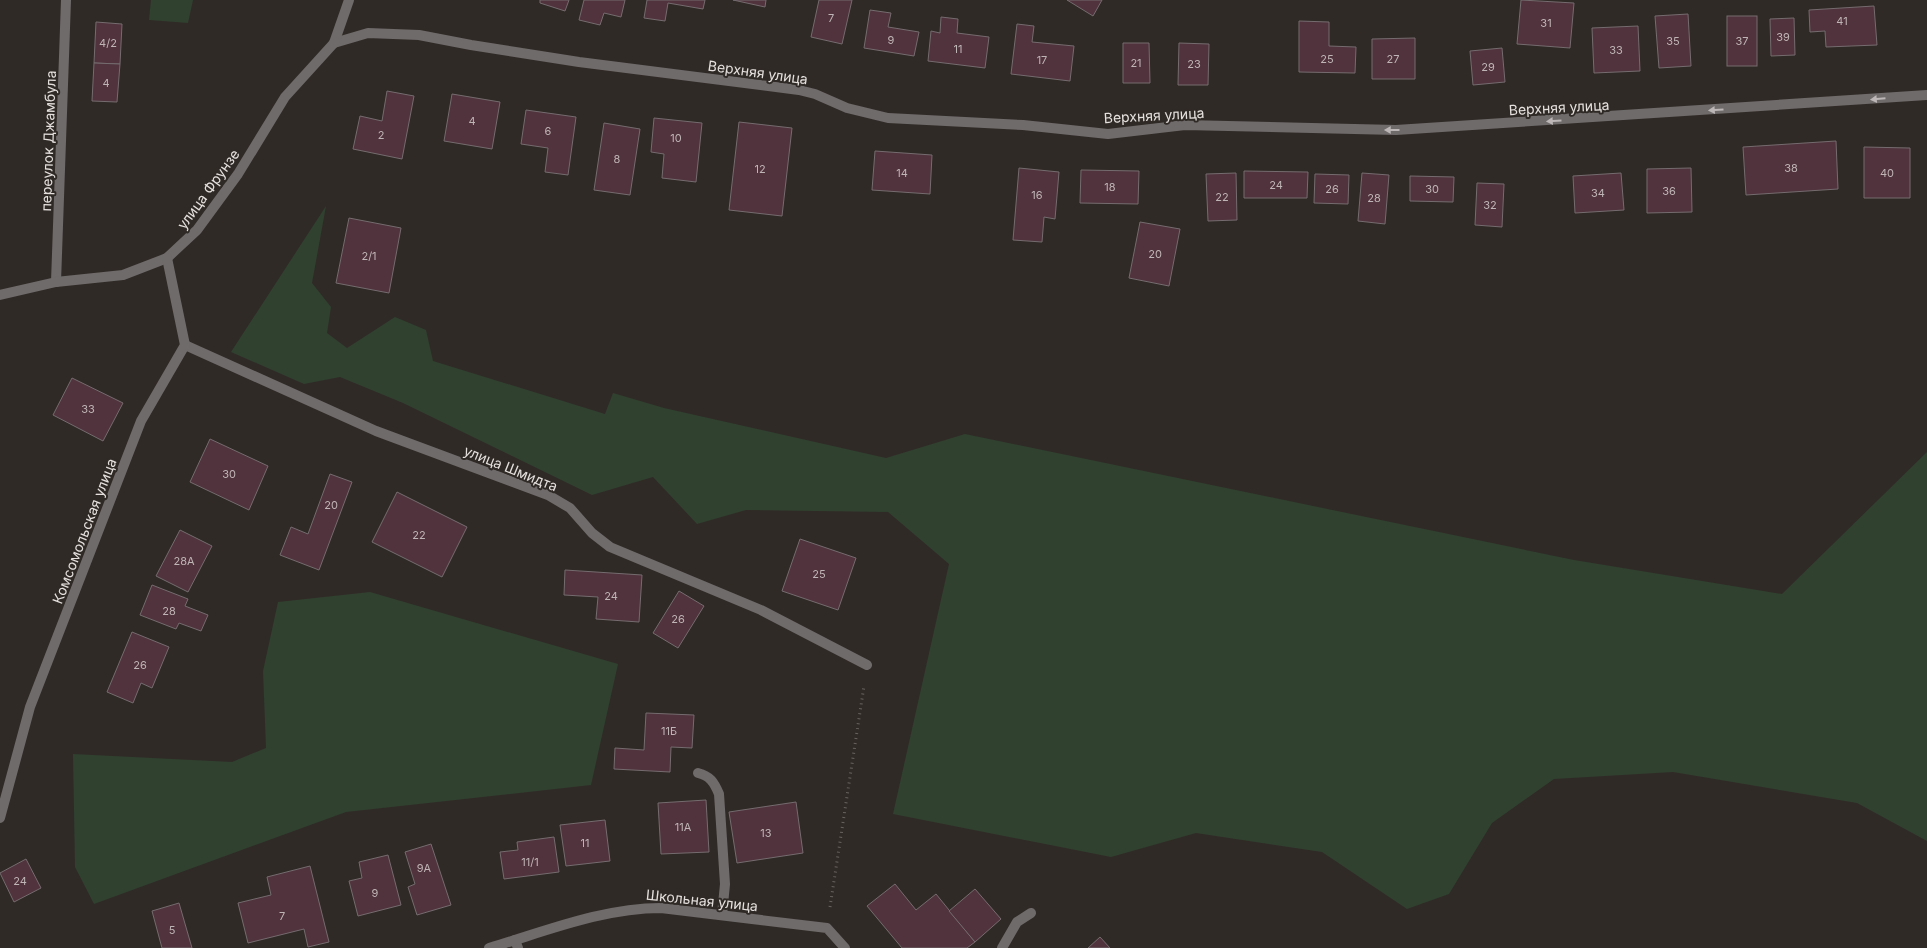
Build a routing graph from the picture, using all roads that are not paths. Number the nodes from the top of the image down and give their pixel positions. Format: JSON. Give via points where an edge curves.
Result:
{"nodes":[{"id":1,"x":66,"y":0,"type":"edge"},
{"id":2,"x":349,"y":0,"type":"edge"},
{"id":3,"x":334,"y":43,"type":"junction"},
{"id":4,"x":1927,"y":95,"type":"edge"},
{"id":5,"x":167,"y":258,"type":"junction"},
{"id":6,"x":56,"y":282,"type":"junction"},
{"id":7,"x":0,"y":295,"type":"edge"},
{"id":8,"x":185,"y":344,"type":"junction"},
{"id":9,"x":867,"y":665,"type":"road end"},
{"id":10,"x":698,"y":773,"type":"dead end"},
{"id":11,"x":0,"y":818,"type":"edge"},
{"id":12,"x":1031,"y":913,"type":"dead end"},
{"id":13,"x":722,"y":915,"type":"junction"},
{"id":14,"x":517,"y":944,"type":"edge"},
{"id":15,"x":489,"y":948,"type":"edge"},
{"id":16,"x":846,"y":948,"type":"edge"},
{"id":17,"x":1002,"y":948,"type":"edge"}],
"edges":[{"from":1,"to":6,"type":"street","name":"переулок Джамбула"},
{"from":2,"to":3,"type":"street"},
{"from":4,"to":3,"type":"street","name":"Верхняя улица","one_way":true,"via":[[1396,130],[1185,125],[1108,134],[1023,124],[888,118],[847,108],[799,90],[471,46],[419,35],[368,32]]},
{"from":3,"to":5,"type":"street","name":"улица Фрунзе","via":[[285,97],[238,174],[197,230]]},
{"from":5,"to":6,"type":"street","name":"улица Фрунзе","via":[[122,275]]},
{"from":5,"to":8,"type":"street"},
{"from":6,"to":7,"type":"street","name":"улица Фрунзе"},
{"from":8,"to":9,"type":"street","name":"улица Шмидта","via":[[376,431],[548,495],[570,508],[592,533],[610,547],[762,610]]},
{"from":8,"to":11,"type":"street","name":"Комсомольская улица","via":[[137,430],[30,707]]},
{"from":10,"to":13,"type":"street","via":[[715,784],[719,794],[725,884]]},
{"from":12,"to":17,"type":"street","via":[[1017,922]]},
{"from":13,"to":14,"type":"street","name":"Школьная улица","via":[[661,908],[615,911]]},
{"from":13,"to":16,"type":"street","name":"Школьная улица","via":[[827,928]]},
{"from":14,"to":15,"type":"street","name":"Школьная улица"}]}
